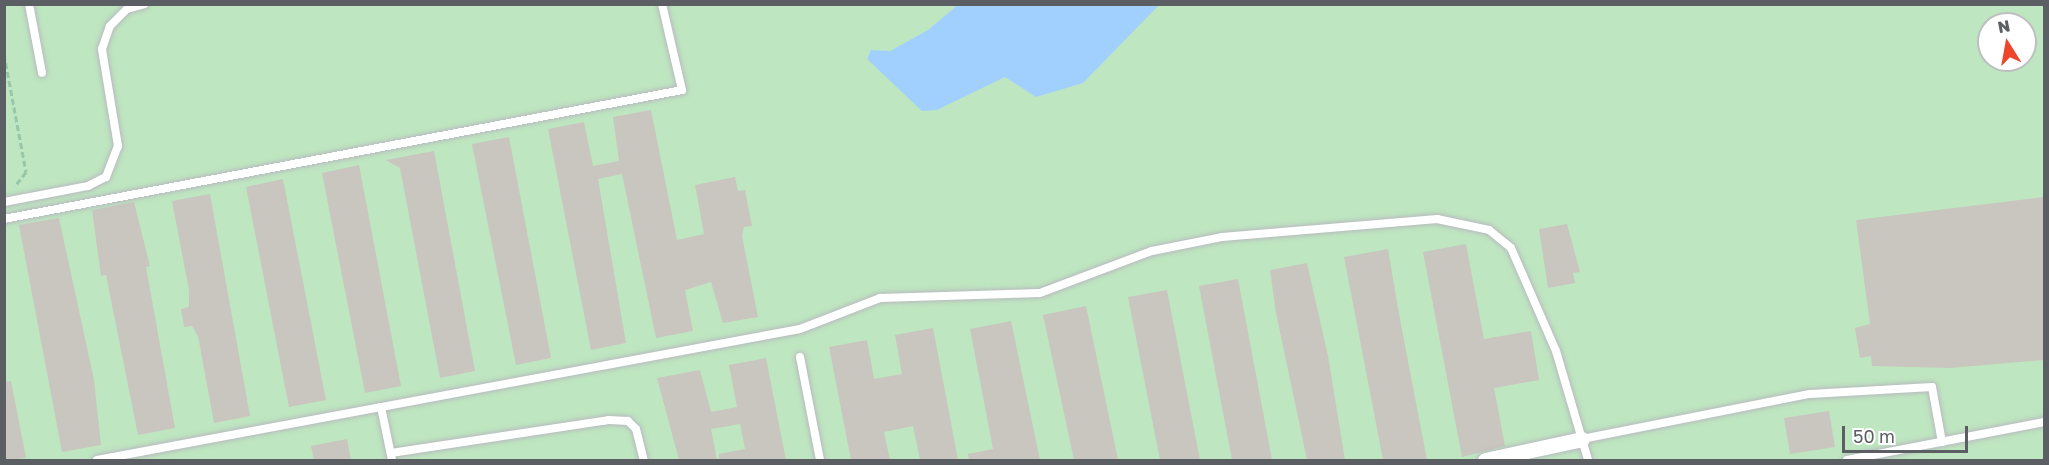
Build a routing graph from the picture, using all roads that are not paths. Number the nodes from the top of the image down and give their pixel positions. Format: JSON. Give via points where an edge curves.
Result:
{"nodes":[{"id":1,"x":29,"y":4,"type":"edge"},
{"id":2,"x":144,"y":4,"type":"edge"},
{"id":3,"x":662,"y":4,"type":"edge"},
{"id":4,"x":42,"y":73,"type":"dead end"},
{"id":5,"x":4,"y":202,"type":"edge"},
{"id":6,"x":4,"y":219,"type":"edge"},
{"id":7,"x":800,"y":357,"type":"dead end"},
{"id":8,"x":381,"y":407,"type":"junction"},
{"id":9,"x":2044,"y":422,"type":"edge"},
{"id":10,"x":1582,"y":439,"type":"junction"},
{"id":11,"x":1942,"y":442,"type":"junction"},
{"id":12,"x":392,"y":457,"type":"edge"},
{"id":13,"x":98,"y":460,"type":"edge"},
{"id":14,"x":644,"y":460,"type":"edge"},
{"id":15,"x":820,"y":460,"type":"edge"},
{"id":16,"x":1485,"y":460,"type":"edge"},
{"id":17,"x":1588,"y":460,"type":"edge"},
{"id":18,"x":1847,"y":460,"type":"edge"}],
"edges":[{"from":1,"to":4,"type":"lane"},
{"from":2,"to":5,"type":"lane","via":[[127,9],[111,26],[102,49],[118,146],[106,177],[88,186]]},
{"from":3,"to":6,"type":"lane","via":[[682,90]]},
{"from":7,"to":15,"type":"lane"},
{"from":8,"to":10,"type":"lane","via":[[800,329],[880,298],[1040,293],[1152,251],[1222,237],[1437,219],[1489,230],[1512,248],[1536,295]]},
{"from":8,"to":12,"type":"lane"},
{"from":8,"to":13,"type":"lane"},
{"from":9,"to":11,"type":"lane"},
{"from":10,"to":11,"type":"lane","via":[[1810,394],[1932,387]]},
{"from":10,"to":16,"type":"street"},
{"from":10,"to":17,"type":"lane"},
{"from":11,"to":18,"type":"lane"},
{"from":12,"to":14,"type":"lane","via":[[609,420],[628,421],[636,429]]}]}
